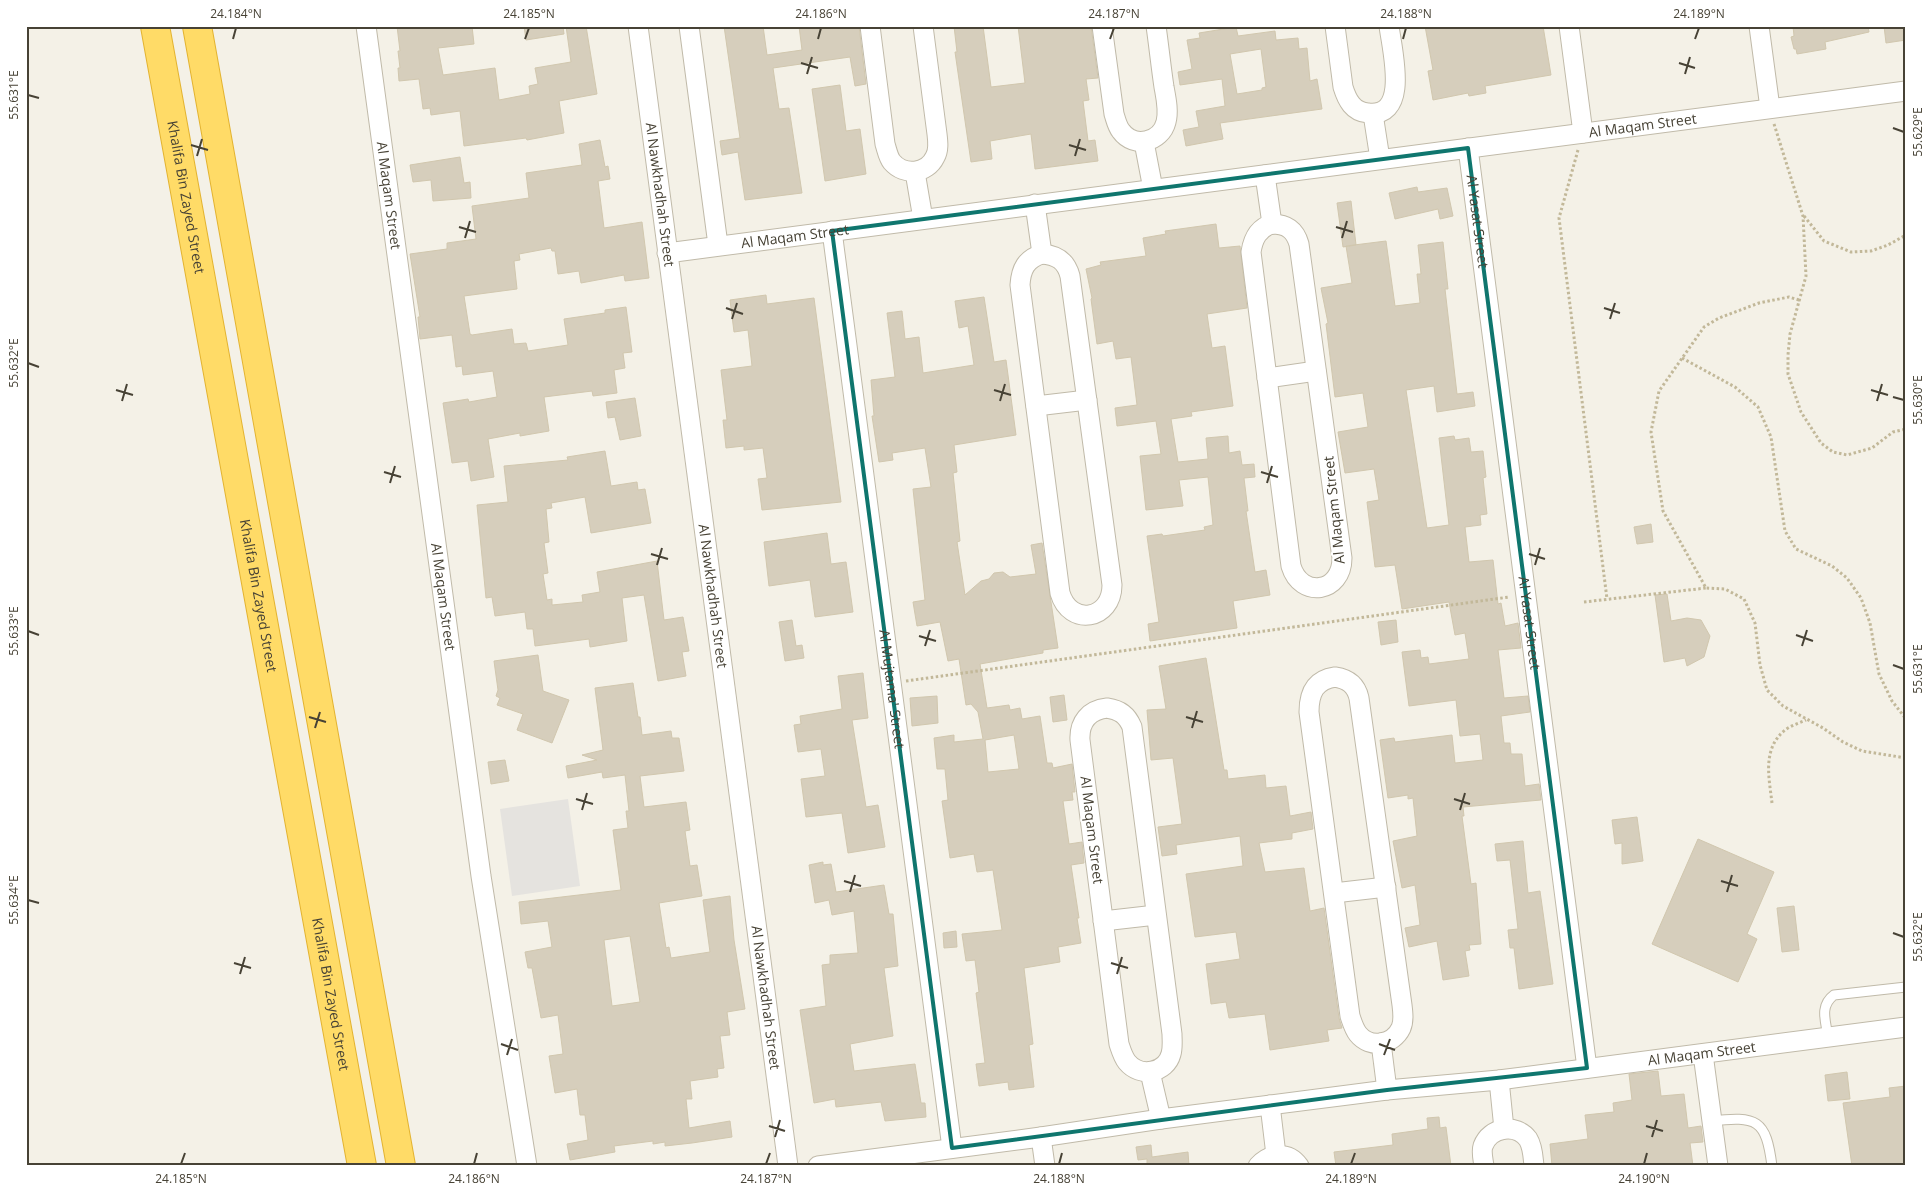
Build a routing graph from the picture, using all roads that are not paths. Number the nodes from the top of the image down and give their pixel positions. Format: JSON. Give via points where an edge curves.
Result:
{"nodes":[{"id":1,"x":155,"y":26,"type":"edge"},
{"id":2,"x":197,"y":26,"type":"edge"},
{"id":3,"x":366,"y":26,"type":"edge"},
{"id":4,"x":638,"y":26,"type":"edge"},
{"id":5,"x":689,"y":26,"type":"edge"},
{"id":6,"x":870,"y":26,"type":"edge"},
{"id":7,"x":923,"y":26,"type":"edge"},
{"id":8,"x":1102,"y":26,"type":"edge"},
{"id":9,"x":1156,"y":26,"type":"edge"},
{"id":10,"x":1335,"y":26,"type":"edge"},
{"id":11,"x":1389,"y":26,"type":"edge"},
{"id":12,"x":1569,"y":26,"type":"edge"},
{"id":13,"x":1759,"y":26,"type":"edge"},
{"id":14,"x":1906,"y":91,"type":"edge"},
{"id":15,"x":1770,"y":108,"type":"junction"},
{"id":16,"x":1373,"y":114,"type":"junction"},
{"id":17,"x":1583,"y":133,"type":"junction"},
{"id":18,"x":1144,"y":142,"type":"junction"},
{"id":19,"x":1468,"y":148,"type":"junction"},
{"id":20,"x":1380,"y":160,"type":"junction"},
{"id":21,"x":915,"y":172,"type":"junction"},
{"id":22,"x":1265,"y":175,"type":"junction"},
{"id":23,"x":1153,"y":189,"type":"junction"},
{"id":24,"x":1035,"y":204,"type":"junction"},
{"id":25,"x":922,"y":219,"type":"junction"},
{"id":26,"x":1272,"y":224,"type":"junction"},
{"id":27,"x":832,"y":231,"type":"junction"},
{"id":28,"x":718,"y":245,"type":"junction"},
{"id":29,"x":667,"y":253,"type":"junction"},
{"id":30,"x":1042,"y":254,"type":"junction"},
{"id":31,"x":1316,"y":371,"type":"junction"},
{"id":32,"x":1267,"y":378,"type":"junction"},
{"id":33,"x":1087,"y":400,"type":"junction"},
{"id":34,"x":1036,"y":406,"type":"junction"},
{"id":35,"x":1386,"y":887,"type":"junction"},
{"id":36,"x":1334,"y":893,"type":"junction"},
{"id":37,"x":1156,"y":915,"type":"junction"},
{"id":38,"x":1104,"y":921,"type":"junction"},
{"id":39,"x":1906,"y":987,"type":"edge"},
{"id":40,"x":1906,"y":1027,"type":"edge"},
{"id":41,"x":1828,"y":1037,"type":"junction"},
{"id":42,"x":1380,"y":1043,"type":"junction"},
{"id":43,"x":1703,"y":1054,"type":"junction"},
{"id":44,"x":1587,"y":1068,"type":"junction"},
{"id":45,"x":1150,"y":1072,"type":"junction"},
{"id":46,"x":1499,"y":1080,"type":"junction"},
{"id":47,"x":1387,"y":1090,"type":"junction"},
{"id":48,"x":1270,"y":1105,"type":"junction"},
{"id":49,"x":1161,"y":1119,"type":"junction"},
{"id":50,"x":1711,"y":1122,"type":"junction"},
{"id":51,"x":1504,"y":1129,"type":"junction"},
{"id":52,"x":1041,"y":1137,"type":"junction"},
{"id":53,"x":952,"y":1148,"type":"junction"},
{"id":54,"x":1276,"y":1155,"type":"junction"},
{"id":55,"x":839,"y":1164,"type":"edge"},
{"id":56,"x":362,"y":1166,"type":"edge"},
{"id":57,"x":401,"y":1166,"type":"edge"},
{"id":58,"x":526,"y":1166,"type":"edge"},
{"id":59,"x":788,"y":1166,"type":"edge"},
{"id":60,"x":818,"y":1166,"type":"edge"},
{"id":61,"x":1045,"y":1166,"type":"edge"},
{"id":62,"x":1258,"y":1166,"type":"edge"},
{"id":63,"x":1299,"y":1166,"type":"edge"},
{"id":64,"x":1484,"y":1166,"type":"edge"},
{"id":65,"x":1534,"y":1166,"type":"edge"},
{"id":66,"x":1718,"y":1166,"type":"edge"},
{"id":67,"x":1772,"y":1166,"type":"edge"}],
"edges":[{"from":1,"to":56,"type":"highway","name":"Khalifa Bin Zayed Street"},
{"from":2,"to":57,"type":"highway"},
{"from":3,"to":58,"type":"street","name":"Al Maqam Street","via":[[480,876]]},
{"from":4,"to":29,"type":"street","name":"Al Nawkhadhah Street"},
{"from":5,"to":28,"type":"street"},
{"from":6,"to":21,"type":"street","via":[[888,154],[898,168]]},
{"from":7,"to":21,"type":"street","via":[[938,151],[930,165]]},
{"from":8,"to":18,"type":"street","via":[[1117,123],[1127,138]]},
{"from":9,"to":18,"type":"street","via":[[1167,121],[1159,135]]},
{"from":10,"to":16,"type":"street","via":[[1346,96],[1356,110]]},
{"from":11,"to":16,"type":"street","via":[[1395,94],[1387,107]]},
{"from":12,"to":17,"type":"street"},
{"from":13,"to":15,"type":"street"},
{"from":14,"to":15,"type":"street","name":"Al Maqam Street"},
{"from":15,"to":17,"type":"street","name":"Al Maqam Street"},
{"from":16,"to":20,"type":"street"},
{"from":17,"to":19,"type":"street","name":"Al Maqam Street"},
{"from":18,"to":23,"type":"street"},
{"from":19,"to":20,"type":"street","name":"Al Maqam Street"},
{"from":19,"to":44,"type":"street","name":"Al Yasat Street"},
{"from":20,"to":22,"type":"street","name":"Al Maqam Street"},
{"from":21,"to":25,"type":"street"},
{"from":22,"to":23,"type":"street","name":"Al Maqam Street"},
{"from":22,"to":26,"type":"street"},
{"from":23,"to":24,"type":"street","name":"Al Maqam Street"},
{"from":24,"to":25,"type":"street","name":"Al Maqam Street"},
{"from":24,"to":30,"type":"street"},
{"from":25,"to":27,"type":"street","name":"Al Maqam Street"},
{"from":26,"to":31,"type":"street","name":"Al Maqam Street","via":[[1287,226],[1297,237]]},
{"from":26,"to":32,"type":"street","name":"Al Maqam Street","via":[[1257,234],[1251,252]]},
{"from":27,"to":28,"type":"street","name":"Al Maqam Street"},
{"from":27,"to":53,"type":"street","name":"Al Mujtama' Street"},
{"from":28,"to":29,"type":"street","name":"Al Maqam Street"},
{"from":29,"to":59,"type":"street","name":"Al Nawkhadhah Street"},
{"from":30,"to":33,"type":"street","via":[[1057,257],[1068,268]]},
{"from":30,"to":34,"type":"street","via":[[1025,265],[1020,285]]},
{"from":31,"to":32,"type":"street"},
{"from":31,"to":32,"type":"street","name":"Al Maqam Street","via":[[1342,565],[1336,579],[1316,588],[1302,584],[1291,566]]},
{"from":33,"to":34,"type":"street"},
{"from":33,"to":34,"type":"street","via":[[1112,592],[1101,611],[1086,616],[1072,612],[1060,593]]},
{"from":35,"to":36,"type":"street"},
{"from":35,"to":36,"type":"street","via":[[1357,689],[1347,680],[1335,677],[1317,684],[1309,702]]},
{"from":35,"to":42,"type":"street","via":[[1403,1023],[1395,1037]]},
{"from":36,"to":42,"type":"street","via":[[1350,1016],[1364,1039]]},
{"from":37,"to":38,"type":"street"},
{"from":37,"to":38,"type":"street","name":"Al Maqam Street","via":[[1132,727],[1120,711],[1107,708],[1088,715],[1080,733]]},
{"from":37,"to":45,"type":"street","name":"Al Maqam Street","via":[[1172,1052],[1164,1066]]},
{"from":38,"to":45,"type":"street","name":"Al Maqam Street","via":[[1121,1049],[1126,1062],[1133,1068]]},
{"from":39,"to":41,"type":"lane","via":[[1834,995],[1824,1008]]},
{"from":40,"to":41,"type":"street","name":"Al Maqam Street"},
{"from":41,"to":43,"type":"street","name":"Al Maqam Street"},
{"from":42,"to":47,"type":"street"},
{"from":43,"to":44,"type":"street","name":"Al Maqam Street"},
{"from":43,"to":50,"type":"street"},
{"from":44,"to":46,"type":"street","name":"Al Maqam Street"},
{"from":45,"to":49,"type":"street"},
{"from":46,"to":47,"type":"street","name":"Al Maqam Street"},
{"from":46,"to":51,"type":"street"},
{"from":47,"to":48,"type":"street","name":"Al Maqam Street"},
{"from":48,"to":49,"type":"street","name":"Al Maqam Street"},
{"from":48,"to":54,"type":"street"},
{"from":49,"to":52,"type":"street","name":"Al Maqam Street"},
{"from":50,"to":66,"type":"street"},
{"from":50,"to":67,"type":"lane","via":[[1746,1119],[1762,1128],[1767,1136]]},
{"from":51,"to":64,"type":"street","via":[[1497,1130],[1486,1140],[1482,1153]]},
{"from":51,"to":65,"type":"street","via":[[1520,1132],[1527,1138]]},
{"from":52,"to":53,"type":"street","name":"Al Maqam Street"},
{"from":52,"to":61,"type":"street"},
{"from":53,"to":55,"type":"street","name":"Al Maqam Street"},
{"from":54,"to":62,"type":"street"},
{"from":54,"to":63,"type":"street","via":[[1291,1158]]},
{"from":55,"to":60,"type":"street","name":"Al Maqam Street"}]}
